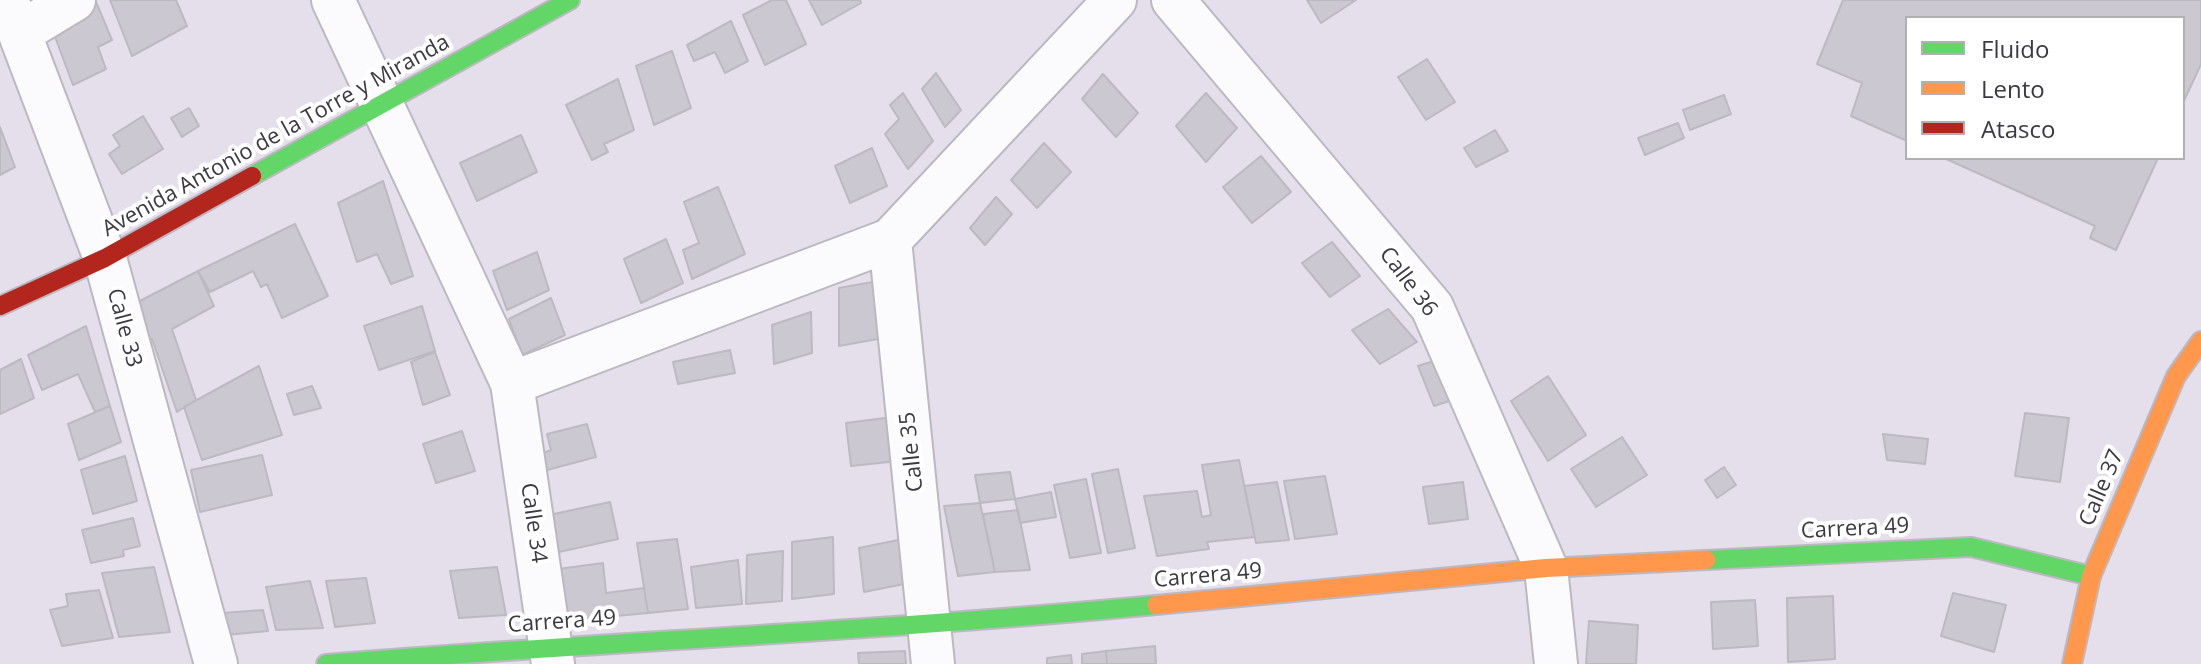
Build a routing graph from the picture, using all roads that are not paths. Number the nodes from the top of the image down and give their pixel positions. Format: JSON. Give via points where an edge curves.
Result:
{"nodes":[{"id":1,"x":74,"y":0,"type":"edge"},
{"id":2,"x":333,"y":0,"type":"edge"},
{"id":3,"x":570,"y":0,"type":"edge"},
{"id":4,"x":1115,"y":0,"type":"edge"},
{"id":5,"x":1173,"y":0,"type":"edge"},
{"id":6,"x":14,"y":16,"type":"edge"},
{"id":7,"x":383,"y":105,"type":"junction"},
{"id":8,"x":890,"y":240,"type":"junction"},
{"id":9,"x":105,"y":258,"type":"junction"},
{"id":10,"x":0,"y":306,"type":"edge"},
{"id":11,"x":2201,"y":341,"type":"edge"},
{"id":12,"x":512,"y":383,"type":"junction"},
{"id":13,"x":1546,"y":568,"type":"junction"},
{"id":14,"x":2091,"y":576,"type":"junction"},
{"id":15,"x":931,"y":645,"type":"edge"},
{"id":16,"x":552,"y":655,"type":"edge"},
{"id":17,"x":216,"y":664,"type":"edge"},
{"id":18,"x":326,"y":664,"type":"edge"},
{"id":19,"x":1556,"y":664,"type":"edge"},
{"id":20,"x":2072,"y":664,"type":"edge"}],
"edges":[{"from":1,"to":6,"type":"street"},
{"from":2,"to":7,"type":"street","name":"Calle 34"},
{"from":3,"to":7,"type":"street","name":"Avenida Antonio de la Torre y Miranda"},
{"from":4,"to":8,"type":"street"},
{"from":5,"to":13,"type":"street","name":"Calle 36","via":[[1432,307]]},
{"from":6,"to":9,"type":"street","name":"Calle 33"},
{"from":7,"to":9,"type":"street","name":"Avenida Antonio de la Torre y Miranda"},
{"from":7,"to":12,"type":"street","name":"Calle 34"},
{"from":8,"to":12,"type":"street"},
{"from":8,"to":15,"type":"street","name":"Calle 35"},
{"from":9,"to":10,"type":"street","name":"Avenida Antonio de la Torre y Miranda"},
{"from":9,"to":17,"type":"street","name":"Calle 33"},
{"from":11,"to":14,"type":"street","name":"Calle 37","via":[[2176,376]]},
{"from":12,"to":16,"type":"street","name":"Calle 34"},
{"from":13,"to":14,"type":"street","name":"Carrera 49","via":[[1971,547]]},
{"from":13,"to":15,"type":"street","name":"Carrera 49"},
{"from":13,"to":19,"type":"street","name":"Calle 36"},
{"from":14,"to":20,"type":"street","name":"Calle 37"},
{"from":15,"to":16,"type":"street","name":"Carrera 49"},
{"from":16,"to":18,"type":"street","name":"Carrera 49"}]}
